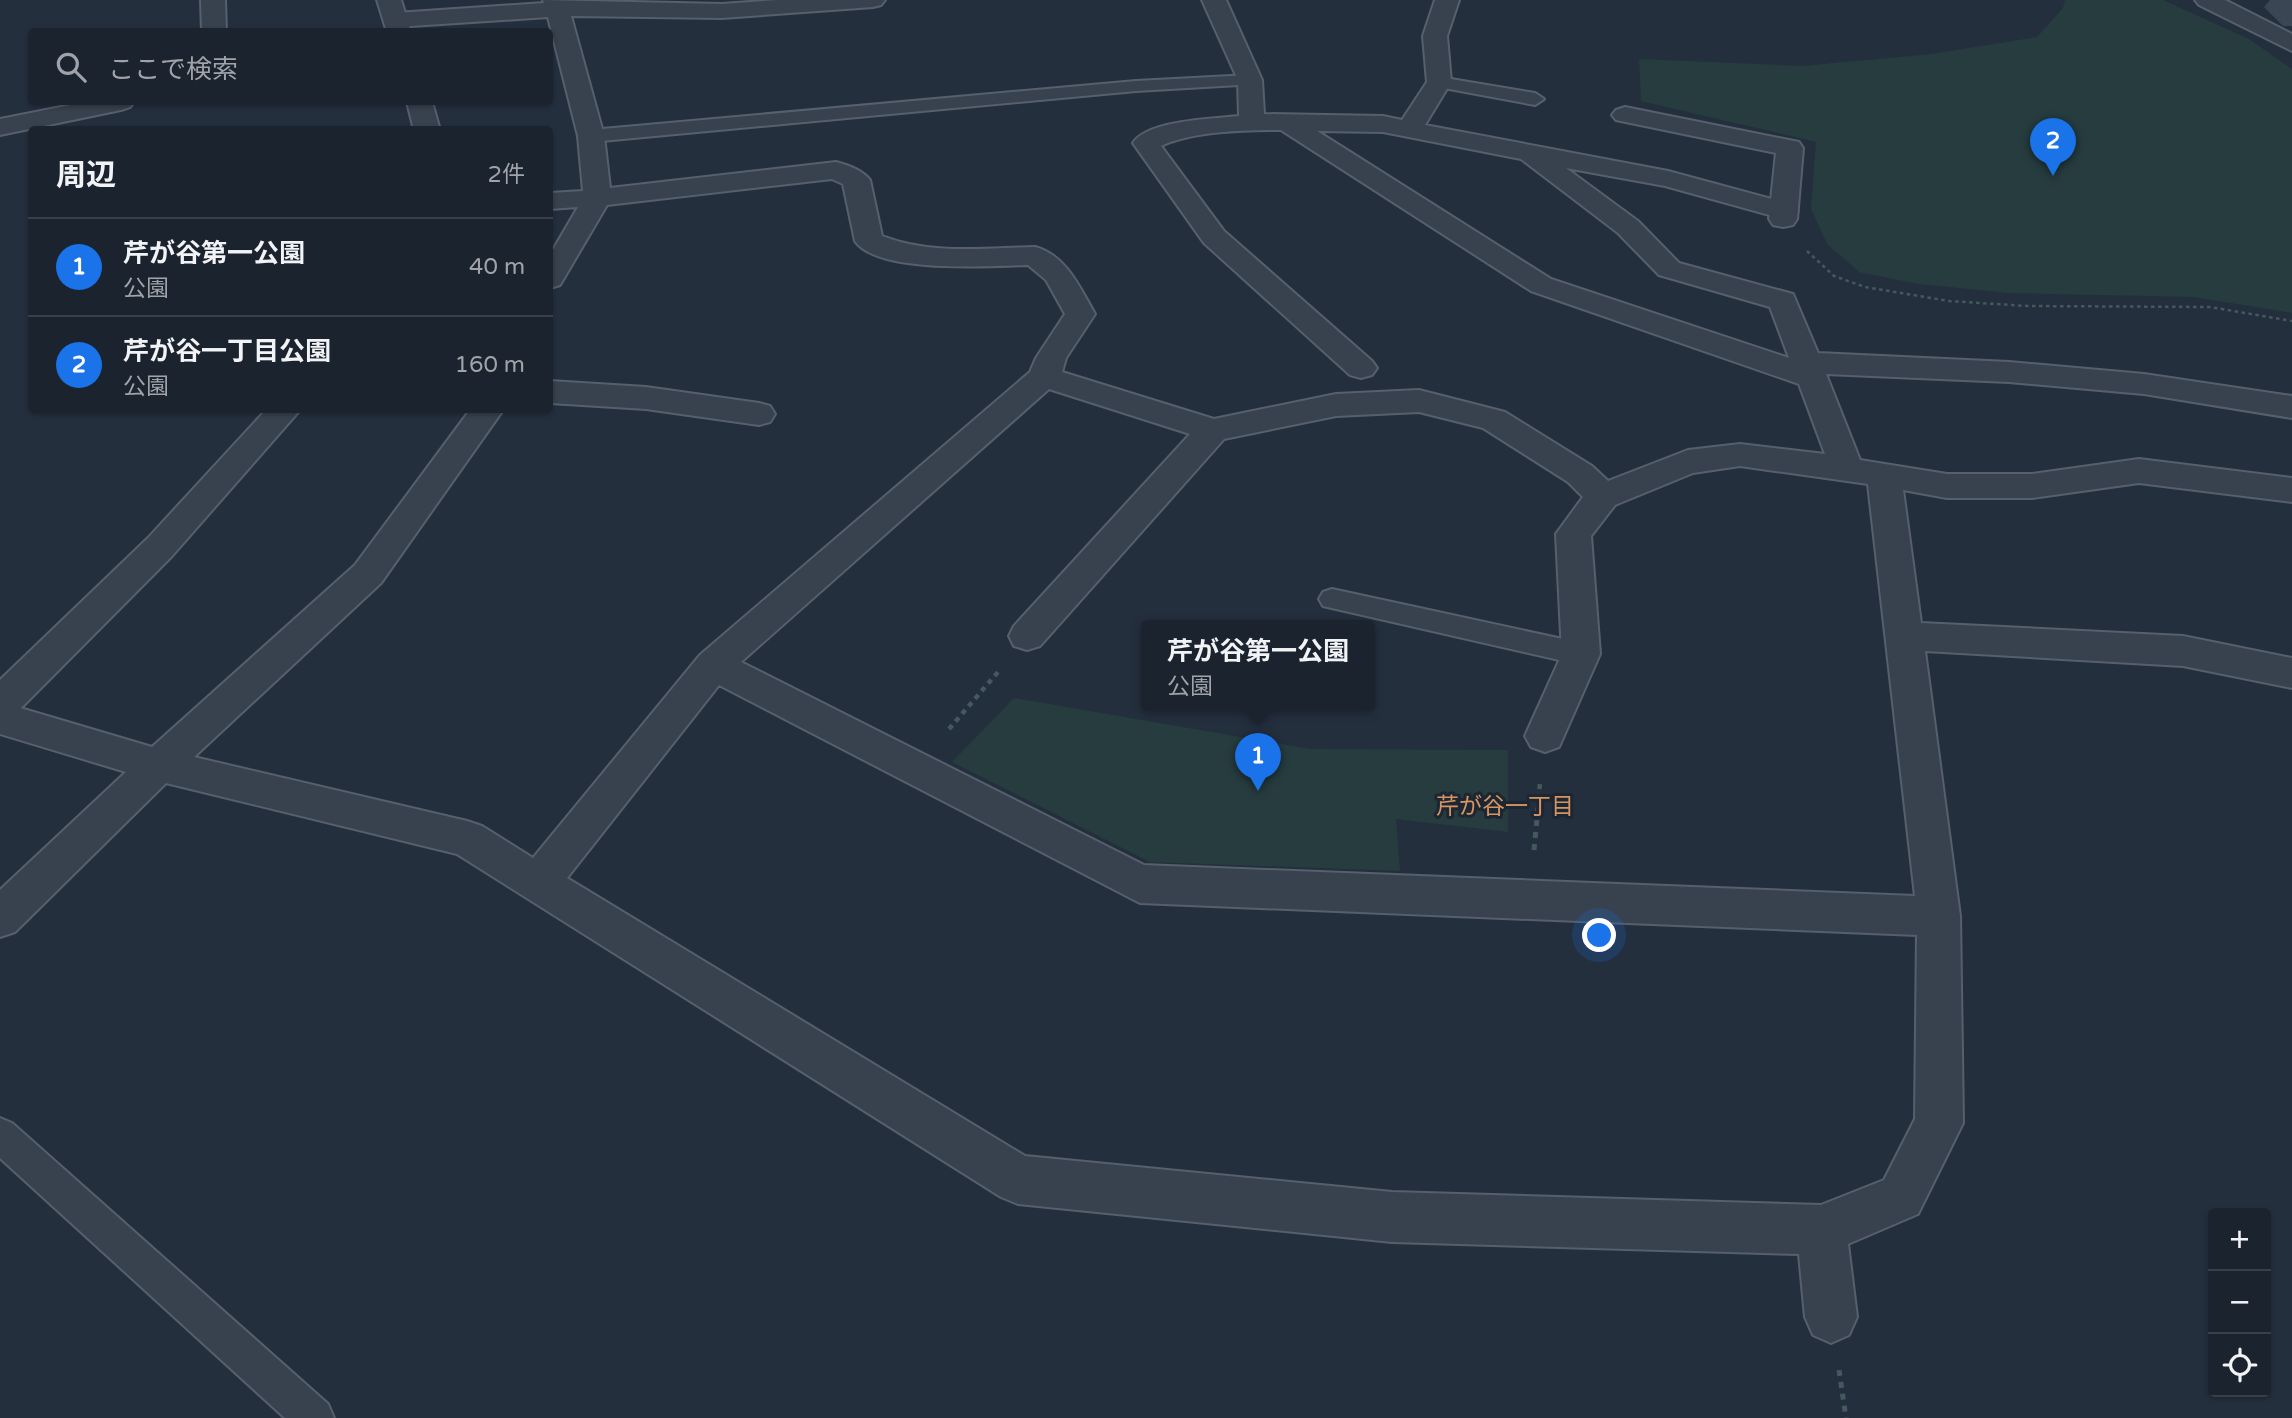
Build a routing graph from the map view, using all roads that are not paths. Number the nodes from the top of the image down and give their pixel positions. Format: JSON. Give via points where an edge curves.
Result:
{"nodes":[{"id":1,"x":213,"y":0,"type":"edge"},
{"id":2,"x":873,"y":0,"type":"edge"},
{"id":3,"x":1214,"y":0,"type":"edge"},
{"id":4,"x":1447,"y":0,"type":"edge"},
{"id":5,"x":2207,"y":0,"type":"edge"},
{"id":6,"x":556,"y":4,"type":"edge"},
{"id":7,"x":722,"y":6,"type":"edge"},
{"id":8,"x":395,"y":17,"type":"edge"},
{"id":9,"x":214,"y":28,"type":"edge"},
{"id":10,"x":2292,"y":44,"type":"edge"},
{"id":11,"x":1250,"y":80,"type":"junction"},
{"id":12,"x":1439,"y":82,"type":"junction"},
{"id":13,"x":1535,"y":99,"type":"dead end"},
{"id":14,"x":106,"y":105,"type":"edge"},
{"id":15,"x":421,"y":105,"type":"edge"},
{"id":16,"x":1625,"y":115,"type":"dead end"},
{"id":17,"x":1252,"y":122,"type":"junction"},
{"id":18,"x":1287,"y":122,"type":"junction"},
{"id":19,"x":426,"y":126,"type":"edge"},
{"id":20,"x":0,"y":127,"type":"edge"},
{"id":21,"x":1409,"y":130,"type":"junction"},
{"id":22,"x":591,"y":136,"type":"junction"},
{"id":23,"x":1530,"y":153,"type":"junction"},
{"id":24,"x":597,"y":198,"type":"junction"},
{"id":25,"x":553,"y":201,"type":"edge"},
{"id":26,"x":553,"y":274,"type":"edge"},
{"id":27,"x":1361,"y":368,"type":"dead end"},
{"id":28,"x":1810,"y":370,"type":"junction"},
{"id":29,"x":1044,"y":377,"type":"junction"},
{"id":30,"x":553,"y":392,"type":"edge"},
{"id":31,"x":2292,"y":407,"type":"edge"},
{"id":32,"x":281,"y":413,"type":"edge"},
{"id":33,"x":485,"y":413,"type":"edge"},
{"id":34,"x":760,"y":414,"type":"dead end"},
{"id":35,"x":1213,"y":429,"type":"junction"},
{"id":36,"x":1865,"y":472,"type":"junction"},
{"id":37,"x":2292,"y":489,"type":"edge"},
{"id":38,"x":1603,"y":496,"type":"junction"},
{"id":39,"x":1332,"y":599,"type":"dead end"},
{"id":40,"x":1027,"y":636,"type":"road end"},
{"id":41,"x":1905,"y":636,"type":"junction"},
{"id":42,"x":1581,"y":654,"type":"junction"},
{"id":43,"x":713,"y":664,"type":"junction"},
{"id":44,"x":2292,"y":673,"type":"edge"},
{"id":45,"x":0,"y":704,"type":"edge"},
{"id":46,"x":0,"y":718,"type":"edge"},
{"id":47,"x":1545,"y":736,"type":"road end"},
{"id":48,"x":159,"y":765,"type":"junction"},
{"id":49,"x":537,"y":884,"type":"junction"},
{"id":50,"x":1939,"y":916,"type":"junction"},
{"id":51,"x":0,"y":918,"type":"edge"},
{"id":52,"x":0,"y":1135,"type":"edge"},
{"id":53,"x":1821,"y":1230,"type":"junction"},
{"id":54,"x":1831,"y":1317,"type":"dead end"},
{"id":55,"x":314,"y":1418,"type":"edge"}],
"edges":[{"from":1,"to":9,"type":"street"},
{"from":2,"to":7,"type":"street"},
{"from":3,"to":11,"type":"street"},
{"from":4,"to":12,"type":"street","via":[[1434,36]]},
{"from":5,"to":10,"type":"street"},
{"from":6,"to":7,"type":"street"},
{"from":6,"to":8,"type":"street"},
{"from":6,"to":22,"type":"street"},
{"from":11,"to":17,"type":"street"},
{"from":11,"to":22,"type":"lane","via":[[1136,86]]},
{"from":12,"to":13,"type":"lane"},
{"from":12,"to":21,"type":"street"},
{"from":14,"to":20,"type":"street"},
{"from":15,"to":19,"type":"street"},
{"from":16,"to":23,"type":"street","via":[[1790,148],[1784,215],[1668,179]]},
{"from":17,"to":18,"type":"street"},
{"from":17,"to":27,"type":"street","via":[[1168,133],[1146,143],[1214,237]]},
{"from":18,"to":21,"type":"street","via":[[1384,124]]},
{"from":18,"to":28,"type":"street","via":[[1541,285]]},
{"from":21,"to":23,"type":"street"},
{"from":22,"to":24,"type":"street"},
{"from":23,"to":28,"type":"street","via":[[1628,227],[1669,269],[1783,301]]},
{"from":24,"to":25,"type":"street"},
{"from":24,"to":26,"type":"street"},
{"from":24,"to":29,"type":"street","via":[[836,170],[856,180],[869,241],[900,253],[935,258],[1035,256],[1058,275],[1080,314]]},
{"from":28,"to":31,"type":"street","via":[[2009,372],[2144,384]]},
{"from":28,"to":36,"type":"street"},
{"from":29,"to":35,"type":"street"},
{"from":29,"to":43,"type":"street"},
{"from":30,"to":34,"type":"street","via":[[646,398]]},
{"from":32,"to":45,"type":"street","via":[[160,547]]},
{"from":33,"to":48,"type":"street","via":[[368,574]]},
{"from":35,"to":38,"type":"street","via":[[1336,405],[1419,401],[1494,420],[1580,474]]},
{"from":35,"to":40,"type":"street"},
{"from":36,"to":37,"type":"street","via":[[1947,486],[2032,486],[2139,471]]},
{"from":36,"to":38,"type":"street","via":[[1740,455],[1688,462]]},
{"from":36,"to":41,"type":"street"},
{"from":38,"to":42,"type":"street","via":[[1573,534]]},
{"from":39,"to":42,"type":"lane"},
{"from":41,"to":44,"type":"street","via":[[2183,651]]},
{"from":41,"to":50,"type":"street"},
{"from":42,"to":47,"type":"street"},
{"from":43,"to":49,"type":"street"},
{"from":43,"to":50,"type":"street","via":[[925,755],[1140,884]]},
{"from":46,"to":48,"type":"street"},
{"from":48,"to":49,"type":"street","via":[[467,839]]},
{"from":48,"to":51,"type":"street"},
{"from":49,"to":53,"type":"street","via":[[1018,1180],[1392,1217]]},
{"from":50,"to":53,"type":"street","via":[[1940,1123],[1901,1197]]},
{"from":52,"to":55,"type":"lane"},
{"from":53,"to":54,"type":"street"}]}
